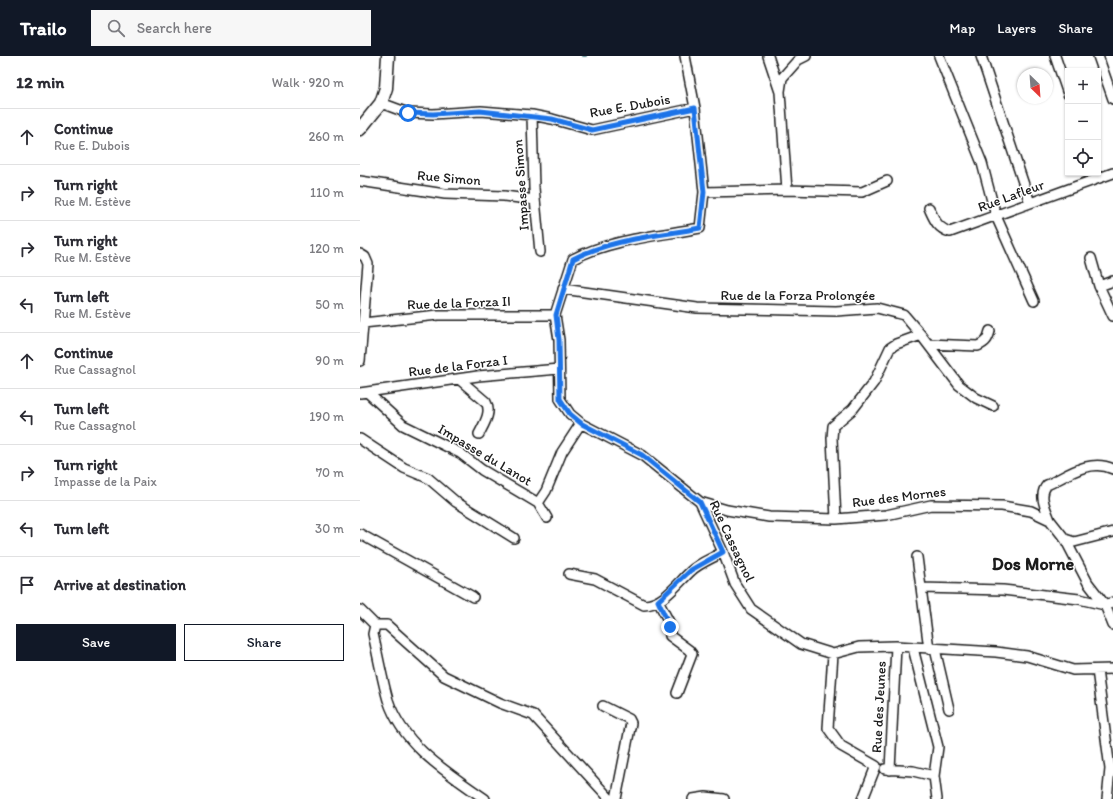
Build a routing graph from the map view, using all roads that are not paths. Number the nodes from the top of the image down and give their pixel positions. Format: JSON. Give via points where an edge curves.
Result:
{"nodes":[{"id":1,"x":388,"y":56,"type":"edge"},
{"id":2,"x":685,"y":56,"type":"edge"},
{"id":3,"x":768,"y":56,"type":"edge"},
{"id":4,"x":806,"y":56,"type":"edge"},
{"id":5,"x":939,"y":56,"type":"edge"},
{"id":6,"x":981,"y":56,"type":"edge"},
{"id":7,"x":1055,"y":56,"type":"edge"},
{"id":8,"x":1098,"y":56,"type":"edge"},
{"id":9,"x":1065,"y":85,"type":"edge"},
{"id":10,"x":780,"y":92,"type":"junction"},
{"id":11,"x":1113,"y":99,"type":"edge"},
{"id":12,"x":381,"y":103,"type":"junction"},
{"id":13,"x":695,"y":108,"type":"junction"},
{"id":14,"x":532,"y":116,"type":"junction"},
{"id":15,"x":360,"y":129,"type":"edge"},
{"id":16,"x":1113,"y":173,"type":"edge"},
{"id":17,"x":1101,"y":175,"type":"edge"},
{"id":18,"x":1096,"y":176,"type":"edge"},
{"id":19,"x":360,"y":181,"type":"edge"},
{"id":20,"x":887,"y":182,"type":"dead end"},
{"id":21,"x":787,"y":190,"type":"junction"},
{"id":22,"x":704,"y":192,"type":"junction"},
{"id":23,"x":535,"y":200,"type":"junction"},
{"id":24,"x":1030,"y":203,"type":"junction"},
{"id":25,"x":929,"y":208,"type":"dead end"},
{"id":26,"x":996,"y":216,"type":"junction"},
{"id":27,"x":540,"y":252,"type":"dead end"},
{"id":28,"x":360,"y":254,"type":"edge"},
{"id":29,"x":1092,"y":258,"type":"dead end"},
{"id":30,"x":1113,"y":280,"type":"edge"},
{"id":31,"x":1099,"y":286,"type":"junction"},
{"id":32,"x":564,"y":289,"type":"junction"},
{"id":33,"x":1034,"y":301,"type":"dead end"},
{"id":34,"x":556,"y":315,"type":"junction"},
{"id":35,"x":1113,"y":316,"type":"edge"},
{"id":36,"x":363,"y":323,"type":"junction"},
{"id":37,"x":990,"y":330,"type":"dead end"},
{"id":38,"x":921,"y":335,"type":"junction"},
{"id":39,"x":928,"y":344,"type":"junction"},
{"id":40,"x":360,"y":361,"type":"edge"},
{"id":41,"x":559,"y":369,"type":"junction"},
{"id":42,"x":459,"y":379,"type":"junction"},
{"id":43,"x":364,"y":393,"type":"edge"},
{"id":44,"x":993,"y":406,"type":"dead end"},
{"id":45,"x":581,"y":423,"type":"junction"},
{"id":46,"x":480,"y":434,"type":"dead end"},
{"id":47,"x":360,"y":439,"type":"edge"},
{"id":48,"x":1113,"y":469,"type":"edge"},
{"id":49,"x":538,"y":502,"type":"junction"},
{"id":50,"x":700,"y":502,"type":"junction"},
{"id":51,"x":547,"y":518,"type":"dead end"},
{"id":52,"x":836,"y":519,"type":"junction"},
{"id":53,"x":1050,"y":520,"type":"junction"},
{"id":54,"x":1113,"y":532,"type":"edge"},
{"id":55,"x":360,"y":534,"type":"edge"},
{"id":56,"x":514,"y":538,"type":"dead end"},
{"id":57,"x":1065,"y":540,"type":"junction"},
{"id":58,"x":723,"y":552,"type":"junction"},
{"id":59,"x":918,"y":557,"type":"dead end"},
{"id":60,"x":569,"y":574,"type":"dead end"},
{"id":61,"x":921,"y":588,"type":"junction"},
{"id":62,"x":473,"y":597,"type":"dead end"},
{"id":63,"x":658,"y":601,"type":"junction"},
{"id":64,"x":1109,"y":603,"type":"edge"},
{"id":65,"x":360,"y":610,"type":"edge"},
{"id":66,"x":375,"y":625,"type":"junction"},
{"id":67,"x":1113,"y":625,"type":"edge"},
{"id":68,"x":896,"y":646,"type":"junction"},
{"id":69,"x":913,"y":648,"type":"junction"},
{"id":70,"x":932,"y":649,"type":"junction"},
{"id":71,"x":833,"y":654,"type":"junction"},
{"id":72,"x":1113,"y":669,"type":"edge"},
{"id":73,"x":1097,"y":670,"type":"junction"},
{"id":74,"x":677,"y":693,"type":"dead end"},
{"id":75,"x":603,"y":706,"type":"dead end"},
{"id":76,"x":949,"y":709,"type":"dead end"},
{"id":77,"x":876,"y":766,"type":"junction"},
{"id":78,"x":890,"y":770,"type":"junction"},
{"id":79,"x":934,"y":776,"type":"junction"},
{"id":80,"x":485,"y":799,"type":"edge"},
{"id":81,"x":610,"y":799,"type":"edge"},
{"id":82,"x":616,"y":799,"type":"edge"},
{"id":83,"x":694,"y":799,"type":"edge"},
{"id":84,"x":724,"y":799,"type":"edge"},
{"id":85,"x":863,"y":799,"type":"edge"},
{"id":86,"x":937,"y":799,"type":"edge"},
{"id":87,"x":1107,"y":799,"type":"edge"}],
"edges":[{"from":1,"to":12,"type":"street","via":[[386,88]]},
{"from":2,"to":13,"type":"street"},
{"from":3,"to":10,"type":"street"},
{"from":4,"to":10,"type":"street","via":[[798,60],[782,78]]},
{"from":5,"to":26,"type":"street","via":[[982,163]]},
{"from":6,"to":24,"type":"street"},
{"from":7,"to":9,"type":"street"},
{"from":8,"to":11,"type":"street"},
{"from":10,"to":21,"type":"street"},
{"from":12,"to":14,"type":"street","name":"Rue E. Dubois","via":[[408,113],[480,111]]},
{"from":12,"to":15,"type":"street"},
{"from":13,"to":14,"type":"street","name":"Rue E. Dubois","via":[[592,130]]},
{"from":13,"to":22,"type":"street"},
{"from":14,"to":23,"type":"street","name":"Impasse Simon"},
{"from":16,"to":17,"type":"street","name":"Rue Lafleur"},
{"from":18,"to":24,"type":"street","name":"Rue Lafleur"},
{"from":19,"to":23,"type":"street","name":"Rue Simon","via":[[445,194]]},
{"from":20,"to":21,"type":"street","via":[[862,192]]},
{"from":21,"to":22,"type":"street"},
{"from":22,"to":32,"type":"street","via":[[700,228],[614,244],[585,253],[573,259]]},
{"from":23,"to":27,"type":"street","name":"Impasse Simon"},
{"from":24,"to":26,"type":"street","name":"Rue Lafleur"},
{"from":25,"to":26,"type":"street","name":"Rue Lafleur","via":[[937,225],[950,232]]},
{"from":26,"to":33,"type":"street"},
{"from":28,"to":36,"type":"street","via":[[365,257],[368,264]]},
{"from":29,"to":31,"type":"street"},
{"from":30,"to":31,"type":"street"},
{"from":31,"to":35,"type":"street"},
{"from":32,"to":34,"type":"street"},
{"from":32,"to":38,"type":"street","name":"Rue de la Forza Prolongée","via":[[697,308],[836,311],[877,308],[904,316]]},
{"from":34,"to":36,"type":"street","name":"Rue de la Forza II","via":[[438,315]]},
{"from":34,"to":41,"type":"street","name":"Rue Cassagnol"},
{"from":36,"to":40,"type":"street"},
{"from":37,"to":39,"type":"street","via":[[988,338],[978,346]]},
{"from":38,"to":39,"type":"street","name":"Rue de la Forza Prolongée"},
{"from":38,"to":52,"type":"street","via":[[890,348],[874,382],[853,408],[833,426]]},
{"from":39,"to":44,"type":"street","name":"Rue de la Forza Prolongée","via":[[958,385]]},
{"from":41,"to":42,"type":"street","name":"Rue de la Forza I"},
{"from":41,"to":45,"type":"street","name":"Rue Cassagnol","via":[[560,399],[570,414]]},
{"from":42,"to":43,"type":"street","name":"Rue de la Forza I"},
{"from":42,"to":46,"type":"street","via":[[489,407]]},
{"from":43,"to":49,"type":"street","name":"Impasse du Lanot","via":[[403,426],[460,453],[482,470]]},
{"from":45,"to":49,"type":"street","via":[[562,452],[546,491]]},
{"from":45,"to":50,"type":"street","name":"Rue Cassagnol","via":[[642,455]]},
{"from":47,"to":56,"type":"street","via":[[404,468],[428,478],[456,502]]},
{"from":48,"to":53,"type":"street","via":[[1104,465],[1086,466],[1047,485],[1042,496]]},
{"from":49,"to":51,"type":"street","name":"Impasse du Lanot"},
{"from":50,"to":52,"type":"street","name":"Rue des Mornes","via":[[727,510],[769,516]]},
{"from":50,"to":58,"type":"street","name":"Rue Cassagnol"},
{"from":52,"to":53,"type":"street","name":"Rue des Mornes","via":[[886,515],[931,505],[972,505],[1002,506],[1031,511]]},
{"from":53,"to":57,"type":"street","name":"Rue des Mornes"},
{"from":54,"to":57,"type":"street","via":[[1074,542]]},
{"from":55,"to":62,"type":"street"},
{"from":57,"to":64,"type":"street","name":"Rue des Mornes","via":[[1088,582]]},
{"from":58,"to":63,"type":"street","via":[[691,570]]},
{"from":58,"to":71,"type":"street","name":"Rue Cassagnol","via":[[735,584],[751,609],[801,644]]},
{"from":59,"to":61,"type":"street"},
{"from":60,"to":63,"type":"street","via":[[595,579],[644,605]]},
{"from":61,"to":64,"type":"street","via":[[1003,590]]},
{"from":61,"to":70,"type":"street"},
{"from":63,"to":74,"type":"street","via":[[669,622],[670,636],[692,654]]},
{"from":64,"to":67,"type":"street","name":"Rue des Mornes"},
{"from":65,"to":66,"type":"street"},
{"from":66,"to":80,"type":"street","via":[[373,634],[385,686],[403,730],[438,766]]},
{"from":66,"to":81,"type":"street","via":[[388,625],[444,676],[500,703],[533,715]]},
{"from":68,"to":69,"type":"street"},
{"from":68,"to":71,"type":"street","via":[[860,647]]},
{"from":68,"to":78,"type":"street","name":"Rue des Jeunes"},
{"from":69,"to":70,"type":"street"},
{"from":69,"to":79,"type":"street","via":[[938,747]]},
{"from":70,"to":73,"type":"street","via":[[1005,652],[1073,670]]},
{"from":70,"to":76,"type":"street"},
{"from":71,"to":77,"type":"street","via":[[828,728],[841,746]]},
{"from":72,"to":73,"type":"street"},
{"from":73,"to":87,"type":"street","via":[[1110,769]]},
{"from":75,"to":82,"type":"street","via":[[632,723]]},
{"from":77,"to":78,"type":"street"},
{"from":77,"to":85,"type":"street"},
{"from":78,"to":79,"type":"street","via":[[913,771]]},
{"from":79,"to":86,"type":"street"},
{"from":83,"to":84,"type":"street"}]}
